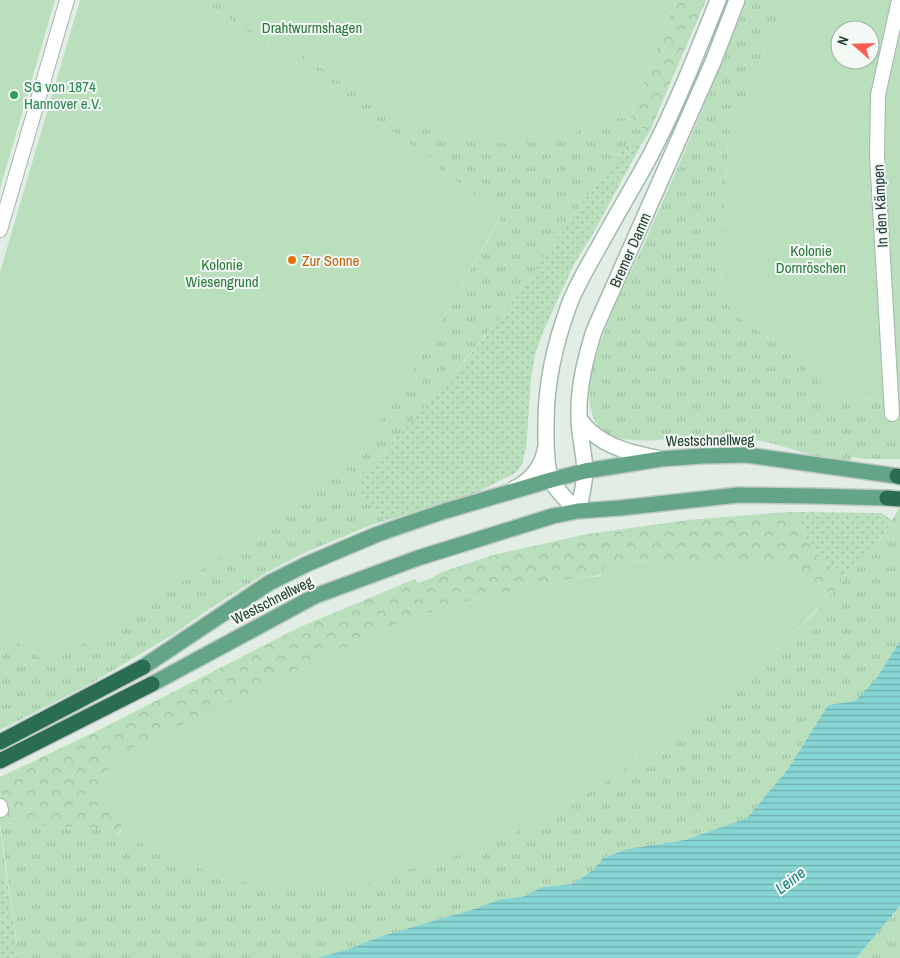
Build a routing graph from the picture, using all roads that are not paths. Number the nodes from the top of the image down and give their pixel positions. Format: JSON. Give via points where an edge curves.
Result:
{"nodes":[{"id":1,"x":67,"y":0,"type":"edge"},
{"id":2,"x":718,"y":0,"type":"edge"},
{"id":3,"x":737,"y":0,"type":"edge"},
{"id":4,"x":899,"y":0,"type":"edge"},
{"id":5,"x":0,"y":230,"type":"edge"},
{"id":6,"x":892,"y":414,"type":"dead end"},
{"id":7,"x":579,"y":419,"type":"junction"},
{"id":8,"x":546,"y":443,"type":"junction"},
{"id":9,"x":661,"y":459,"type":"junction"},
{"id":10,"x":585,"y":472,"type":"junction"},
{"id":11,"x":899,"y":477,"type":"edge"},
{"id":12,"x":551,"y":480,"type":"junction"},
{"id":13,"x":504,"y":494,"type":"junction"},
{"id":14,"x":893,"y":498,"type":"edge"},
{"id":15,"x":578,"y":511,"type":"junction"},
{"id":16,"x":143,"y":667,"type":"joint"},
{"id":17,"x":152,"y":684,"type":"joint"},
{"id":18,"x":2,"y":741,"type":"edge"},
{"id":19,"x":6,"y":758,"type":"edge"},
{"id":20,"x":0,"y":806,"type":"edge"},
{"id":21,"x":0,"y":810,"type":"edge"}],
"edges":[{"from":1,"to":5,"type":"street"},
{"from":2,"to":8,"type":"main road","name":"Bremer Damm","via":[[650,156],[582,275],[569,304],[550,370]]},
{"from":3,"to":7,"type":"main road","name":"Bremer Damm","via":[[713,62],[594,330],[581,381]]},
{"from":4,"to":6,"type":"street","name":"In den Kämpen","via":[[878,95],[877,148]]},
{"from":7,"to":9,"type":"main road","via":[[605,442]]},
{"from":7,"to":10,"type":"main road","name":"Bremer Damm"},
{"from":8,"to":12,"type":"main road","name":"Bremer Damm"},
{"from":8,"to":13,"type":"main road","via":[[544,456],[532,476]]},
{"from":9,"to":10,"type":"main road","name":"Westschnellweg"},
{"from":9,"to":11,"type":"main road","name":"Westschnellweg","via":[[747,455]]},
{"from":10,"to":12,"type":"main road","name":"Westschnellweg"},
{"from":10,"to":15,"type":"main road","name":"Bremer Damm"},
{"from":12,"to":13,"type":"main road","name":"Westschnellweg"},
{"from":12,"to":15,"type":"main road"},
{"from":13,"to":16,"type":"main road","name":"Westschnellweg","via":[[392,528],[307,564],[269,583]]},
{"from":14,"to":15,"type":"main road","name":"Westschnellweg","via":[[738,495]]},
{"from":15,"to":17,"type":"main road","name":"Westschnellweg","via":[[418,558],[315,596]]},
{"from":16,"to":18,"type":"highway","name":"Westschnellweg"},
{"from":17,"to":19,"type":"highway","name":"Westschnellweg"},
{"from":20,"to":21,"type":"street"}]}
